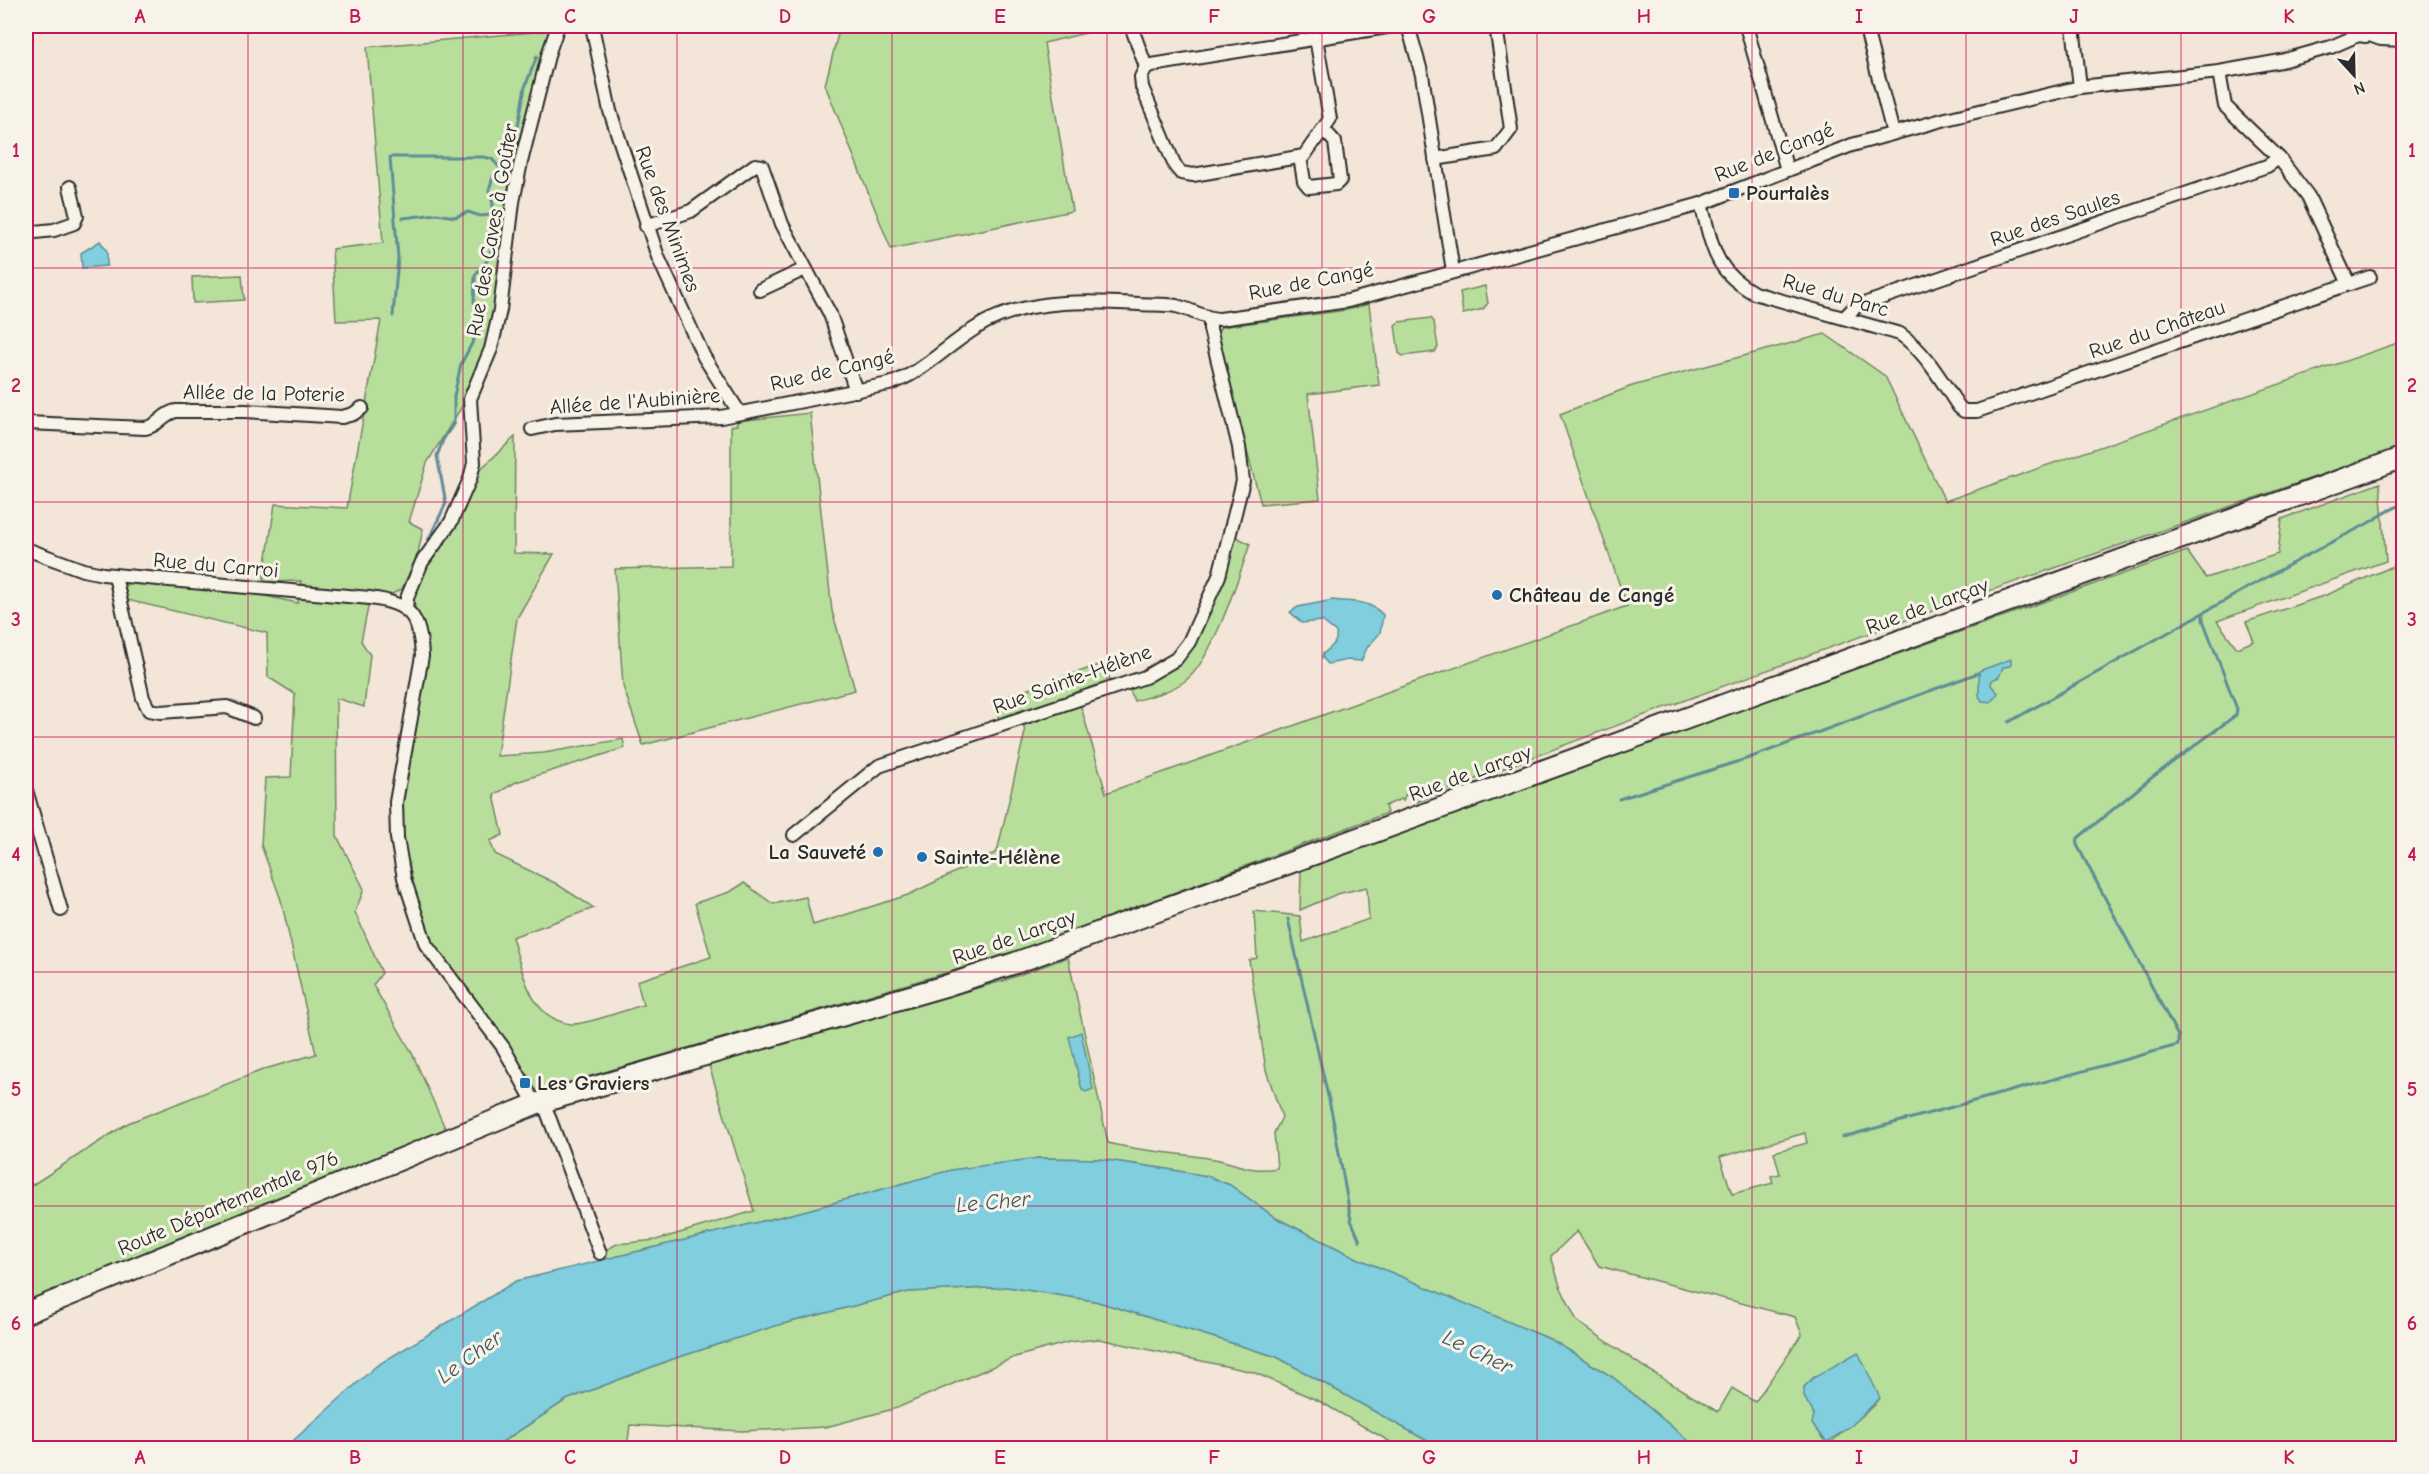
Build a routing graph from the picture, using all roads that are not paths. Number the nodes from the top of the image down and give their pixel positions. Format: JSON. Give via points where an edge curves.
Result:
{"nodes":[{"id":1,"x":558,"y":26,"type":"edge"},
{"id":2,"x":592,"y":26,"type":"edge"},
{"id":3,"x":1131,"y":26,"type":"edge"},
{"id":4,"x":1393,"y":26,"type":"edge"},
{"id":5,"x":1408,"y":26,"type":"edge"},
{"id":6,"x":1496,"y":26,"type":"edge"},
{"id":7,"x":1746,"y":26,"type":"edge"},
{"id":8,"x":2073,"y":26,"type":"edge"},
{"id":9,"x":2363,"y":28,"type":"edge"},
{"id":10,"x":1866,"y":29,"type":"dead end"},
{"id":11,"x":2403,"y":37,"type":"edge"},
{"id":12,"x":1316,"y":38,"type":"junction"},
{"id":13,"x":1149,"y":66,"type":"junction"},
{"id":14,"x":2219,"y":72,"type":"junction"},
{"id":15,"x":2080,"y":87,"type":"junction"},
{"id":16,"x":1324,"y":130,"type":"junction"},
{"id":17,"x":1893,"y":132,"type":"junction"},
{"id":18,"x":1300,"y":157,"type":"junction"},
{"id":19,"x":2279,"y":158,"type":"junction"},
{"id":20,"x":1435,"y":159,"type":"junction"},
{"id":21,"x":1787,"y":170,"type":"junction"},
{"id":22,"x":70,"y":187,"type":"dead end"},
{"id":23,"x":1701,"y":204,"type":"junction"},
{"id":24,"x":646,"y":226,"type":"junction"},
{"id":25,"x":26,"y":233,"type":"edge"},
{"id":26,"x":805,"y":269,"type":"junction"},
{"id":27,"x":1453,"y":271,"type":"junction"},
{"id":28,"x":2370,"y":276,"type":"dead end"},
{"id":29,"x":2349,"y":284,"type":"junction"},
{"id":30,"x":760,"y":290,"type":"dead end"},
{"id":31,"x":1845,"y":317,"type":"junction"},
{"id":32,"x":1210,"y":319,"type":"junction"},
{"id":33,"x":856,"y":391,"type":"junction"},
{"id":34,"x":362,"y":408,"type":"dead end"},
{"id":35,"x":1977,"y":411,"type":"joint"},
{"id":36,"x":739,"y":412,"type":"junction"},
{"id":37,"x":26,"y":423,"type":"edge"},
{"id":38,"x":532,"y":429,"type":"dead end"},
{"id":39,"x":2403,"y":457,"type":"edge"},
{"id":40,"x":26,"y":549,"type":"edge"},
{"id":41,"x":115,"y":576,"type":"junction"},
{"id":42,"x":406,"y":609,"type":"junction"},
{"id":43,"x":254,"y":718,"type":"dead end"},
{"id":44,"x":26,"y":790,"type":"edge"},
{"id":45,"x":794,"y":835,"type":"dead end"},
{"id":46,"x":61,"y":910,"type":"dead end"},
{"id":47,"x":539,"y":1102,"type":"junction"},
{"id":48,"x":449,"y":1137,"type":"joint"},
{"id":49,"x":600,"y":1253,"type":"dead end"},
{"id":50,"x":26,"y":1313,"type":"edge"}],
"edges":[{"from":1,"to":42,"type":"street","name":"Rue des Caves à Goûter","via":[[519,172],[491,349],[470,399],[472,471],[451,522],[422,562]]},
{"from":2,"to":24,"type":"street","name":"Rue des Minimes","via":[[610,111]]},
{"from":3,"to":13,"type":"street"},
{"from":4,"to":12,"type":"street"},
{"from":5,"to":20,"type":"street","via":[[1422,75]]},
{"from":6,"to":20,"type":"street","via":[[1511,129],[1496,149]]},
{"from":7,"to":21,"type":"street"},
{"from":8,"to":15,"type":"street"},
{"from":9,"to":11,"type":"street","name":"Rue de Cangé","via":[[2381,36]]},
{"from":9,"to":14,"type":"street","name":"Rue de Cangé","via":[[2331,47]]},
{"from":10,"to":17,"type":"street"},
{"from":12,"to":13,"type":"street"},
{"from":12,"to":16,"type":"street","via":[[1330,119]]},
{"from":13,"to":18,"type":"street","via":[[1142,77],[1142,87],[1172,160],[1181,172],[1193,175]]},
{"from":14,"to":15,"type":"street","name":"Rue de Cangé"},
{"from":14,"to":19,"type":"street","via":[[2223,102]]},
{"from":15,"to":17,"type":"street","name":"Rue de Cangé"},
{"from":16,"to":18,"type":"street"},
{"from":16,"to":18,"type":"street","via":[[1335,142],[1340,180],[1336,184],[1309,187],[1304,181]]},
{"from":17,"to":21,"type":"street","name":"Rue de Cangé"},
{"from":19,"to":29,"type":"street","via":[[2308,196]]},
{"from":19,"to":31,"type":"street","name":"Rue des Saules","via":[[2256,170],[1855,307]]},
{"from":20,"to":27,"type":"street"},
{"from":21,"to":23,"type":"street","name":"Rue de Cangé"},
{"from":22,"to":25,"type":"street","via":[[77,216],[74,223]]},
{"from":23,"to":27,"type":"street","name":"Rue de Cangé"},
{"from":23,"to":31,"type":"street","name":"Rue du Parc","via":[[1721,268],[1734,281],[1755,292]]},
{"from":24,"to":26,"type":"street","via":[[691,211],[755,165],[762,166],[782,224]]},
{"from":24,"to":36,"type":"street","name":"Rue des Minimes","via":[[668,285],[704,357]]},
{"from":26,"to":30,"type":"street"},
{"from":26,"to":33,"type":"street","via":[[830,314]]},
{"from":27,"to":32,"type":"street","name":"Rue de Cangé","via":[[1348,301]]},
{"from":28,"to":29,"type":"street","name":"Rue du Château"},
{"from":29,"to":35,"type":"street","name":"Rue du Château"},
{"from":31,"to":35,"type":"street","name":"Rue du Parc","via":[[1911,341],[1959,407]]},
{"from":32,"to":33,"type":"street","name":"Rue de Cangé","via":[[1174,306],[1096,301],[1010,312],[960,337],[897,381]]},
{"from":32,"to":45,"type":"street","name":"Rue Sainte-Hélène","via":[[1209,329],[1241,455],[1243,481],[1219,576],[1183,651],[1145,677],[879,766]]},
{"from":33,"to":36,"type":"street","name":"Rue de Cangé"},
{"from":34,"to":37,"type":"street","name":"Allée de la Poterie","via":[[342,417],[176,411],[155,426],[145,428]]},
{"from":36,"to":38,"type":"street","name":"Allée de l'Aubinière","via":[[704,419],[555,424]]},
{"from":39,"to":47,"type":"main road","name":"Rue de Larçay","via":[[1015,963]]},
{"from":40,"to":41,"type":"street","name":"Rue du Carroi","via":[[83,570]]},
{"from":41,"to":42,"type":"street","name":"Rue du Carroi","via":[[370,598],[397,603]]},
{"from":41,"to":43,"type":"street","via":[[149,710],[227,707]]},
{"from":42,"to":47,"type":"street","via":[[418,627],[422,656],[396,802],[400,856],[412,907],[426,945]]},
{"from":44,"to":46,"type":"street"},
{"from":47,"to":48,"type":"main road","name":"Rue de Larçay"},
{"from":47,"to":49,"type":"street"},
{"from":48,"to":50,"type":"main road","name":"Route Départementale 976"}]}
